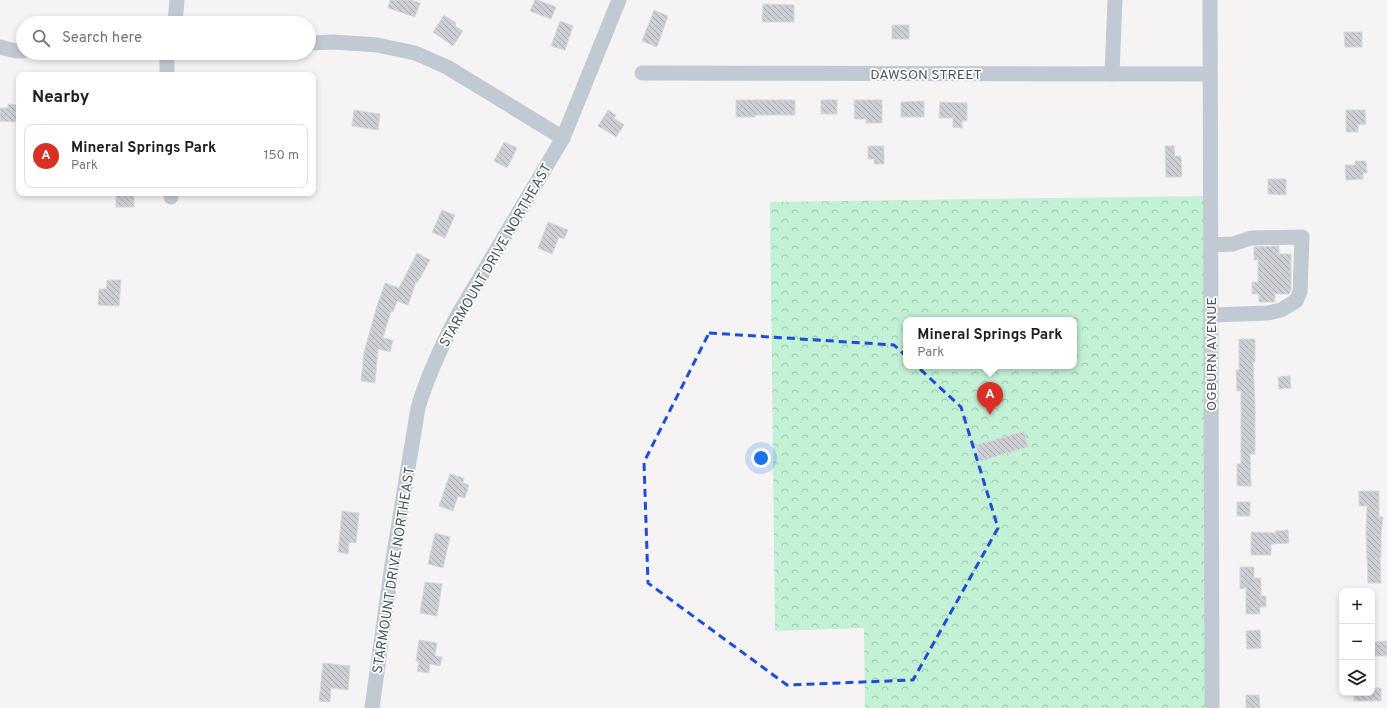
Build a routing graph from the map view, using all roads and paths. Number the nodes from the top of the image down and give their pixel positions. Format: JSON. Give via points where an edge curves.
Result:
{"nodes":[{"id":1,"x":176,"y":0,"type":"edge"},
{"id":2,"x":619,"y":0,"type":"edge"},
{"id":3,"x":1115,"y":0,"type":"edge"},
{"id":4,"x":1210,"y":0,"type":"edge"},
{"id":5,"x":175,"y":16,"type":"edge"},
{"id":6,"x":316,"y":43,"type":"edge"},
{"id":7,"x":0,"y":47,"type":"edge"},
{"id":8,"x":16,"y":50,"type":"edge"},
{"id":9,"x":16,"y":52,"type":"edge"},
{"id":10,"x":0,"y":58,"type":"edge"},
{"id":11,"x":167,"y":60,"type":"edge"},
{"id":12,"x":167,"y":72,"type":"edge"},
{"id":13,"x":642,"y":73,"type":"dead end"},
{"id":14,"x":1112,"y":74,"type":"junction"},
{"id":15,"x":1210,"y":74,"type":"junction"},
{"id":16,"x":563,"y":138,"type":"junction"},
{"id":17,"x":1211,"y":245,"type":"junction"},
{"id":18,"x":1211,"y":315,"type":"junction"},
{"id":19,"x":372,"y":708,"type":"edge"},
{"id":20,"x":1212,"y":708,"type":"edge"}],
"edges":[{"from":1,"to":5,"type":"street"},
{"from":2,"to":16,"type":"street","name":"STARMOUNT DRIVE NORTHEAST"},
{"from":3,"to":14,"type":"street"},
{"from":4,"to":15,"type":"street","name":"OGBURN AVENUE"},
{"from":6,"to":16,"type":"street","via":[[377,45],[415,53],[448,67]]},
{"from":7,"to":8,"type":"street"},
{"from":9,"to":10,"type":"street"},
{"from":11,"to":12,"type":"street"},
{"from":13,"to":14,"type":"street","name":"DAWSON STREET"},
{"from":14,"to":15,"type":"street","name":"DAWSON STREET"},
{"from":15,"to":17,"type":"street","name":"OGBURN AVENUE"},
{"from":16,"to":19,"type":"street","name":"STARMOUNT DRIVE NORTHEAST","via":[[456,318],[424,389],[418,408],[391,571]]},
{"from":17,"to":18,"type":"street","name":"OGBURN AVENUE"},
{"from":17,"to":18,"type":"street","via":[[1233,244],[1251,238],[1302,237],[1300,292],[1296,301],[1281,310],[1268,313]]},
{"from":18,"to":20,"type":"street","name":"OGBURN AVENUE"}]}
